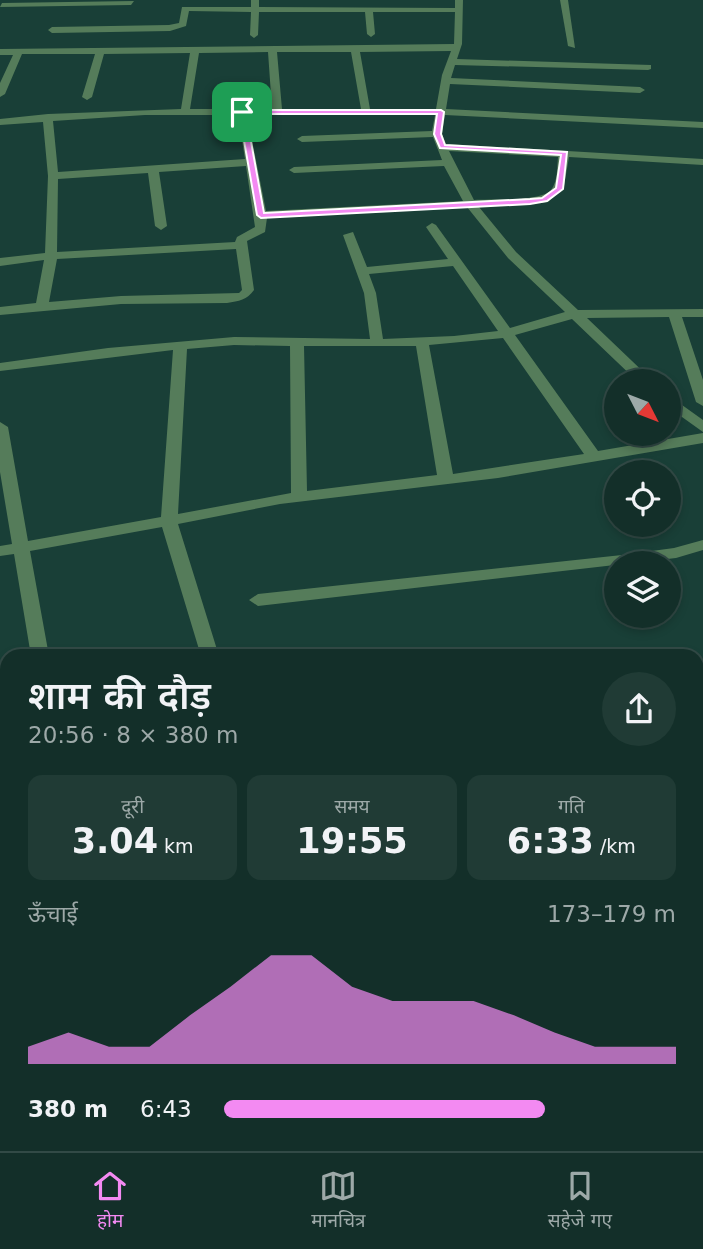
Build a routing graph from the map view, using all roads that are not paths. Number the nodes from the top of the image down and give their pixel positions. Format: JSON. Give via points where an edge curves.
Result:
{"nodes":[{"id":1,"x":564,"y":0,"type":"edge"},
{"id":2,"x":131,"y":3,"type":"dead end"},
{"id":3,"x":2,"y":4,"type":"edge"},
{"id":4,"x":186,"y":5,"type":"edge"},
{"id":5,"x":256,"y":5,"type":"edge"},
{"id":6,"x":459,"y":5,"type":"edge"},
{"id":7,"x":369,"y":10,"type":"junction"},
{"id":8,"x":52,"y":30,"type":"dead end"},
{"id":9,"x":371,"y":34,"type":"dead end"},
{"id":10,"x":254,"y":35,"type":"dead end"},
{"id":11,"x":572,"y":46,"type":"dead end"},
{"id":12,"x":457,"y":48,"type":"junction"},
{"id":13,"x":272,"y":49,"type":"junction"},
{"id":14,"x":355,"y":49,"type":"junction"},
{"id":15,"x":195,"y":50,"type":"junction"},
{"id":16,"x":19,"y":51,"type":"junction"},
{"id":17,"x":100,"y":51,"type":"junction"},
{"id":18,"x":0,"y":52,"type":"edge"},
{"id":19,"x":452,"y":62,"type":"junction"},
{"id":20,"x":648,"y":67,"type":"dead end"},
{"id":21,"x":448,"y":81,"type":"junction"},
{"id":22,"x":640,"y":90,"type":"dead end"},
{"id":23,"x":0,"y":94,"type":"edge"},
{"id":24,"x":87,"y":97,"type":"dead end"},
{"id":25,"x":185,"y":112,"type":"junction"},
{"id":26,"x":242,"y":112,"type":"junction"},
{"id":27,"x":277,"y":112,"type":"junction"},
{"id":28,"x":366,"y":112,"type":"junction"},
{"id":29,"x":441,"y":112,"type":"junction"},
{"id":30,"x":48,"y":117,"type":"junction"},
{"id":31,"x":0,"y":122,"type":"edge"},
{"id":32,"x":703,"y":125,"type":"edge"},
{"id":33,"x":437,"y":134,"type":"junction"},
{"id":34,"x":302,"y":139,"type":"dead end"},
{"id":35,"x":442,"y":147,"type":"junction"},
{"id":36,"x":564,"y":153,"type":"junction"},
{"id":37,"x":251,"y":162,"type":"junction"},
{"id":38,"x":703,"y":162,"type":"edge"},
{"id":39,"x":448,"y":163,"type":"junction"},
{"id":40,"x":153,"y":169,"type":"junction"},
{"id":41,"x":294,"y":170,"type":"dead end"},
{"id":42,"x":53,"y":176,"type":"junction"},
{"id":43,"x":471,"y":205,"type":"junction"},
{"id":44,"x":261,"y":215,"type":"junction"},
{"id":45,"x":161,"y":226,"type":"dead end"},
{"id":46,"x":432,"y":227,"type":"dead end"},
{"id":47,"x":349,"y":235,"type":"dead end"},
{"id":48,"x":240,"y":245,"type":"junction"},
{"id":49,"x":51,"y":256,"type":"junction"},
{"id":50,"x":0,"y":262,"type":"edge"},
{"id":51,"x":456,"y":262,"type":"junction"},
{"id":52,"x":363,"y":271,"type":"junction"},
{"id":53,"x":42,"y":306,"type":"junction"},
{"id":54,"x":0,"y":311,"type":"edge"},
{"id":55,"x":674,"y":313,"type":"junction"},
{"id":56,"x":703,"y":313,"type":"edge"},
{"id":57,"x":573,"y":314,"type":"junction"},
{"id":58,"x":505,"y":334,"type":"junction"},
{"id":59,"x":296,"y":341,"type":"junction"},
{"id":60,"x":422,"y":342,"type":"junction"},
{"id":61,"x":377,"y":343,"type":"junction"},
{"id":62,"x":180,"y":346,"type":"junction"},
{"id":63,"x":0,"y":367,"type":"edge"},
{"id":64,"x":633,"y":369,"type":"edge"},
{"id":65,"x":703,"y":402,"type":"edge"},
{"id":66,"x":681,"y":409,"type":"edge"},
{"id":67,"x":0,"y":427,"type":"edge"},
{"id":68,"x":703,"y":427,"type":"edge"},
{"id":69,"x":703,"y":438,"type":"edge"},
{"id":70,"x":593,"y":456,"type":"junction"},
{"id":71,"x":446,"y":479,"type":"junction"},
{"id":72,"x":299,"y":497,"type":"junction"},
{"id":73,"x":169,"y":521,"type":"junction"},
{"id":74,"x":703,"y":545,"type":"edge"},
{"id":75,"x":20,"y":548,"type":"junction"},
{"id":76,"x":0,"y":551,"type":"edge"},
{"id":77,"x":258,"y":600,"type":"dead end"},
{"id":78,"x":39,"y":649,"type":"edge"},
{"id":79,"x":207,"y":649,"type":"edge"}],
"edges":[{"from":1,"to":11,"type":"street"},
{"from":2,"to":3,"type":"street"},
{"from":4,"to":5,"type":"street"},
{"from":4,"to":8,"type":"street","via":[[183,24],[170,29]]},
{"from":5,"to":7,"type":"street"},
{"from":5,"to":10,"type":"street"},
{"from":6,"to":7,"type":"street"},
{"from":6,"to":12,"type":"street"},
{"from":7,"to":9,"type":"street"},
{"from":12,"to":14,"type":"street"},
{"from":12,"to":19,"type":"street"},
{"from":13,"to":14,"type":"street"},
{"from":13,"to":15,"type":"street"},
{"from":13,"to":27,"type":"street"},
{"from":14,"to":28,"type":"street"},
{"from":15,"to":17,"type":"street"},
{"from":15,"to":25,"type":"street"},
{"from":16,"to":17,"type":"street"},
{"from":16,"to":18,"type":"street"},
{"from":16,"to":23,"type":"street"},
{"from":17,"to":24,"type":"street"},
{"from":19,"to":20,"type":"street"},
{"from":19,"to":21,"type":"street"},
{"from":21,"to":22,"type":"street"},
{"from":21,"to":29,"type":"street"},
{"from":25,"to":26,"type":"street"},
{"from":25,"to":30,"type":"street"},
{"from":26,"to":27,"type":"street"},
{"from":26,"to":37,"type":"street"},
{"from":27,"to":28,"type":"street"},
{"from":28,"to":29,"type":"street"},
{"from":29,"to":32,"type":"street"},
{"from":29,"to":33,"type":"street"},
{"from":30,"to":31,"type":"street"},
{"from":30,"to":42,"type":"street"},
{"from":33,"to":34,"type":"street"},
{"from":33,"to":35,"type":"street"},
{"from":35,"to":36,"type":"street"},
{"from":35,"to":39,"type":"street"},
{"from":36,"to":38,"type":"street"},
{"from":36,"to":43,"type":"street","via":[[555,195]]},
{"from":37,"to":40,"type":"street"},
{"from":37,"to":44,"type":"street"},
{"from":39,"to":41,"type":"street"},
{"from":39,"to":43,"type":"street"},
{"from":40,"to":42,"type":"street"},
{"from":40,"to":45,"type":"street"},
{"from":42,"to":49,"type":"street"},
{"from":43,"to":44,"type":"street"},
{"from":43,"to":57,"type":"street","via":[[512,255]]},
{"from":44,"to":48,"type":"street","via":[[261,229],[246,236]]},
{"from":46,"to":51,"type":"street"},
{"from":47,"to":52,"type":"street"},
{"from":48,"to":49,"type":"street"},
{"from":48,"to":53,"type":"street","via":[[248,290],[243,296]]},
{"from":49,"to":50,"type":"street"},
{"from":49,"to":53,"type":"street"},
{"from":51,"to":52,"type":"street"},
{"from":51,"to":58,"type":"street"},
{"from":52,"to":61,"type":"street"},
{"from":53,"to":54,"type":"street"},
{"from":55,"to":56,"type":"street"},
{"from":55,"to":57,"type":"street"},
{"from":55,"to":65,"type":"street"},
{"from":57,"to":58,"type":"street"},
{"from":57,"to":64,"type":"street"},
{"from":58,"to":60,"type":"street"},
{"from":58,"to":70,"type":"street"},
{"from":59,"to":61,"type":"street"},
{"from":59,"to":62,"type":"street"},
{"from":59,"to":72,"type":"street"},
{"from":60,"to":61,"type":"street"},
{"from":60,"to":71,"type":"street"},
{"from":62,"to":63,"type":"street"},
{"from":62,"to":73,"type":"street"},
{"from":66,"to":68,"type":"street"},
{"from":67,"to":75,"type":"street"},
{"from":69,"to":70,"type":"street"},
{"from":70,"to":71,"type":"street"},
{"from":71,"to":72,"type":"street"},
{"from":72,"to":73,"type":"street"},
{"from":73,"to":75,"type":"street"},
{"from":73,"to":79,"type":"street"},
{"from":74,"to":77,"type":"street","via":[[622,560]]},
{"from":75,"to":76,"type":"street"},
{"from":75,"to":78,"type":"street"}]}
